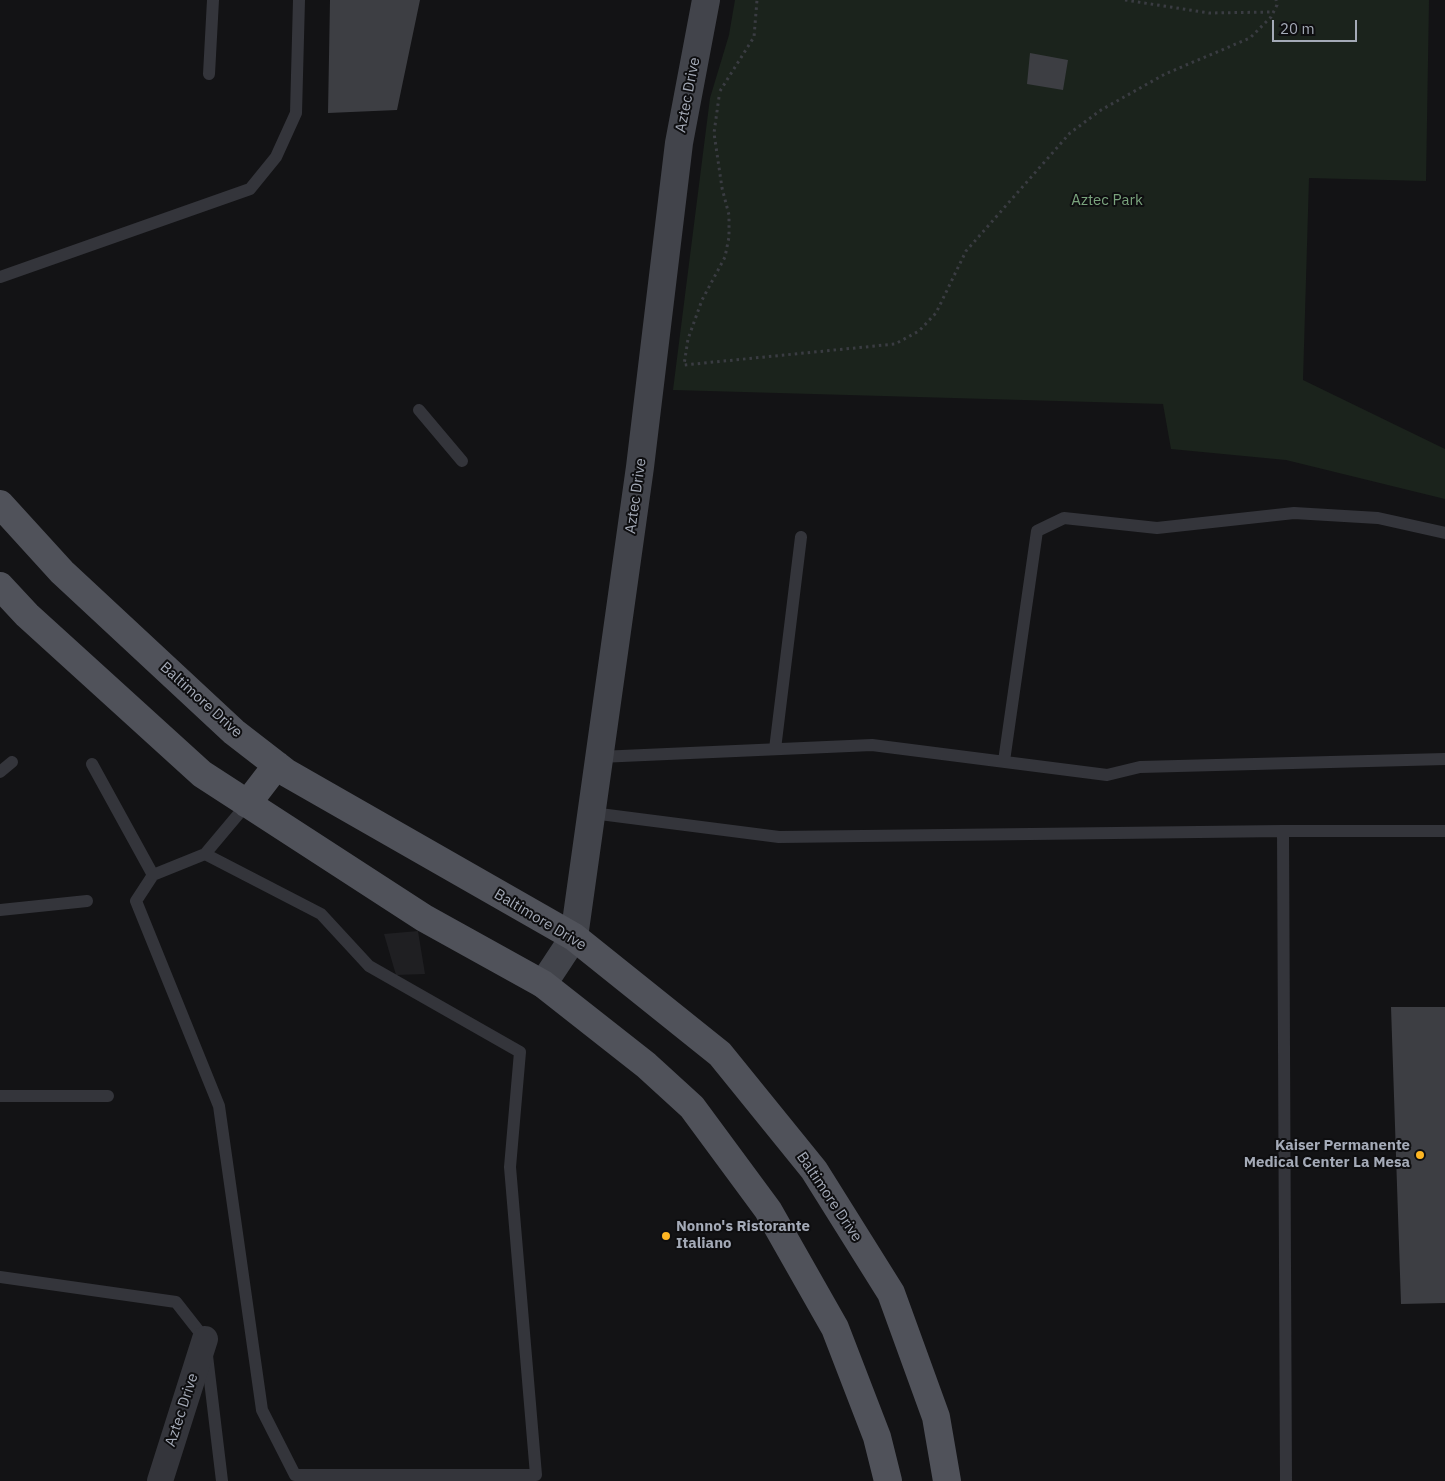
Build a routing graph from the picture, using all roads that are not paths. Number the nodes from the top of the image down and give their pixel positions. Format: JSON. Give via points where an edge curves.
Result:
{"nodes":[{"id":1,"x":213,"y":0,"type":"edge"},
{"id":2,"x":299,"y":0,"type":"edge"},
{"id":3,"x":706,"y":0,"type":"edge"},
{"id":4,"x":209,"y":74,"type":"dead end"},
{"id":5,"x":0,"y":277,"type":"edge"},
{"id":6,"x":419,"y":410,"type":"dead end"},
{"id":7,"x":462,"y":461,"type":"dead end"},
{"id":8,"x":0,"y":504,"type":"edge"},
{"id":9,"x":1445,"y":533,"type":"edge"},
{"id":10,"x":801,"y":537,"type":"dead end"},
{"id":11,"x":0,"y":586,"type":"edge"},
{"id":12,"x":775,"y":749,"type":"junction"},
{"id":13,"x":599,"y":757,"type":"junction"},
{"id":14,"x":1445,"y":759,"type":"edge"},
{"id":15,"x":1004,"y":761,"type":"junction"},
{"id":16,"x":12,"y":762,"type":"dead end"},
{"id":17,"x":92,"y":764,"type":"dead end"},
{"id":18,"x":277,"y":765,"type":"junction"},
{"id":19,"x":0,"y":772,"type":"edge"},
{"id":20,"x":247,"y":804,"type":"junction"},
{"id":21,"x":592,"y":813,"type":"junction"},
{"id":22,"x":1283,"y":831,"type":"junction"},
{"id":23,"x":1445,"y":831,"type":"edge"},
{"id":24,"x":205,"y":854,"type":"junction"},
{"id":25,"x":153,"y":875,"type":"junction"},
{"id":26,"x":87,"y":901,"type":"dead end"},
{"id":27,"x":0,"y":910,"type":"edge"},
{"id":28,"x":574,"y":937,"type":"junction"},
{"id":29,"x":542,"y":984,"type":"junction"},
{"id":30,"x":0,"y":1096,"type":"edge"},
{"id":31,"x":108,"y":1096,"type":"dead end"},
{"id":32,"x":0,"y":1277,"type":"edge"},
{"id":33,"x":205,"y":1339,"type":"junction"},
{"id":34,"x":160,"y":1481,"type":"edge"},
{"id":35,"x":222,"y":1481,"type":"edge"},
{"id":36,"x":888,"y":1481,"type":"edge"},
{"id":37,"x":948,"y":1481,"type":"edge"},
{"id":38,"x":1286,"y":1481,"type":"edge"}],
"edges":[{"from":1,"to":4,"type":"lane"},
{"from":2,"to":5,"type":"lane","via":[[296,113],[276,158],[250,189]]},
{"from":3,"to":13,"type":"street","name":"Aztec Drive","via":[[679,143],[640,467]]},
{"from":6,"to":7,"type":"lane"},
{"from":8,"to":18,"type":"main road","name":"Baltimore Drive","via":[[62,572],[234,732]]},
{"from":9,"to":15,"type":"lane","via":[[1378,518],[1294,513],[1157,528],[1064,518],[1036,531]]},
{"from":10,"to":12,"type":"lane"},
{"from":11,"to":20,"type":"main road","via":[[26,616],[202,774]]},
{"from":12,"to":13,"type":"lane"},
{"from":12,"to":15,"type":"lane","via":[[872,745]]},
{"from":13,"to":21,"type":"street","name":"Aztec Drive"},
{"from":14,"to":15,"type":"lane","via":[[1140,767],[1107,775]]},
{"from":16,"to":19,"type":"lane"},
{"from":17,"to":25,"type":"lane"},
{"from":18,"to":20,"type":"main road"},
{"from":18,"to":28,"type":"main road","name":"Baltimore Drive"},
{"from":20,"to":24,"type":"lane"},
{"from":20,"to":29,"type":"main road","via":[[424,918]]},
{"from":21,"to":22,"type":"lane","via":[[779,837]]},
{"from":21,"to":28,"type":"street","name":"Aztec Drive"},
{"from":22,"to":23,"type":"lane"},
{"from":22,"to":38,"type":"lane"},
{"from":24,"to":25,"type":"lane"},
{"from":24,"to":25,"type":"lane","via":[[320,914],[369,966],[520,1052],[510,1166],[536,1475],[295,1475],[262,1410],[219,1106],[136,901]]},
{"from":26,"to":27,"type":"lane"},
{"from":28,"to":29,"type":"street","name":"Aztec Drive"},
{"from":28,"to":37,"type":"main road","name":"Baltimore Drive","via":[[720,1054],[814,1170],[891,1293],[936,1417]]},
{"from":29,"to":36,"type":"main road","via":[[646,1065],[692,1107],[768,1210],[835,1328],[878,1437]]},
{"from":30,"to":31,"type":"lane"},
{"from":32,"to":33,"type":"lane","via":[[176,1302]]},
{"from":33,"to":34,"type":"street","name":"Aztec Drive"},
{"from":33,"to":35,"type":"lane"}]}
